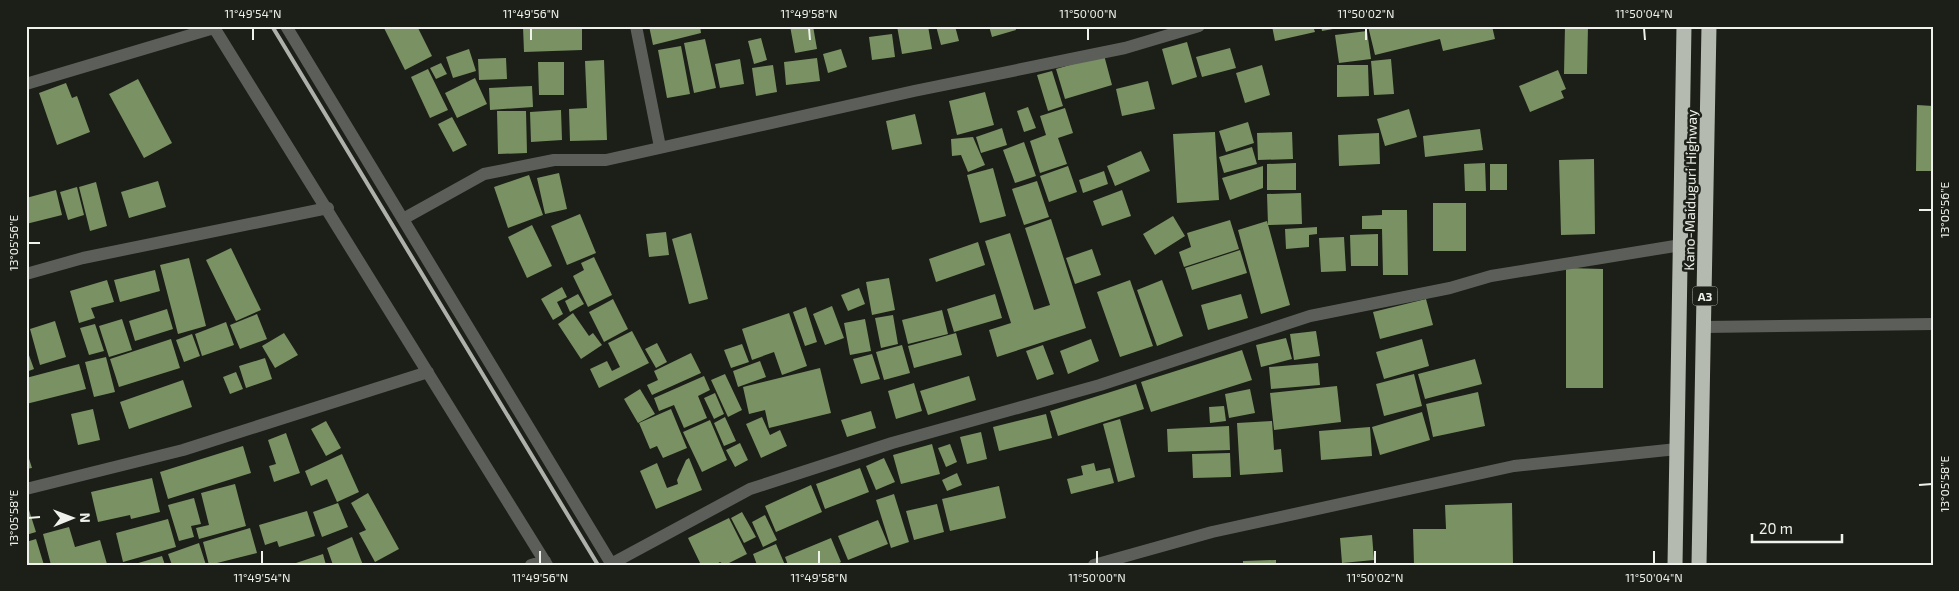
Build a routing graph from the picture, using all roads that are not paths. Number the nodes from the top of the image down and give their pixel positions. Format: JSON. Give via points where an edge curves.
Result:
{"nodes":[{"id":1,"x":286,"y":26,"type":"edge"},
{"id":2,"x":636,"y":26,"type":"edge"},
{"id":3,"x":1199,"y":26,"type":"edge"},
{"id":4,"x":1684,"y":26,"type":"edge"},
{"id":5,"x":1709,"y":26,"type":"edge"},
{"id":6,"x":214,"y":27,"type":"edge"},
{"id":7,"x":26,"y":84,"type":"edge"},
{"id":8,"x":660,"y":147,"type":"junction"},
{"id":9,"x":328,"y":208,"type":"junction"},
{"id":10,"x":402,"y":219,"type":"junction"},
{"id":11,"x":1681,"y":245,"type":"junction"},
{"id":12,"x":26,"y":274,"type":"edge"},
{"id":13,"x":1933,"y":324,"type":"edge"},
{"id":14,"x":1704,"y":327,"type":"junction"},
{"id":15,"x":428,"y":372,"type":"junction"},
{"id":16,"x":1677,"y":449,"type":"junction"},
{"id":17,"x":26,"y":489,"type":"edge"},
{"id":18,"x":546,"y":563,"type":"edge"},
{"id":19,"x":531,"y":565,"type":"edge"},
{"id":20,"x":612,"y":565,"type":"edge"},
{"id":21,"x":1094,"y":565,"type":"edge"},
{"id":22,"x":1674,"y":565,"type":"edge"},
{"id":23,"x":1698,"y":565,"type":"edge"}],
"edges":[{"from":1,"to":10,"type":"street"},
{"from":2,"to":8,"type":"street"},
{"from":3,"to":8,"type":"street","via":[[1125,48]]},
{"from":4,"to":11,"type":"highway","name":"Kano-Maiduguri Highway","number":"A3"},
{"from":5,"to":14,"type":"highway","name":"Kano-Maiduguri Highway","number":"A3"},
{"from":6,"to":7,"type":"street"},
{"from":6,"to":9,"type":"street"},
{"from":8,"to":10,"type":"street","via":[[606,160],[554,160],[484,174]]},
{"from":9,"to":12,"type":"street","via":[[83,258]]},
{"from":9,"to":15,"type":"street"},
{"from":10,"to":20,"type":"street"},
{"from":11,"to":16,"type":"highway","name":"Kano-Maiduguri Highway","number":"A3"},
{"from":11,"to":20,"type":"street","via":[[1491,276],[1450,288],[1310,316],[1100,385],[892,443],[750,488]]},
{"from":13,"to":14,"type":"street"},
{"from":14,"to":23,"type":"highway","name":"Kano-Maiduguri Highway","number":"A3"},
{"from":15,"to":17,"type":"street","via":[[183,450]]},
{"from":15,"to":18,"type":"street"},
{"from":16,"to":21,"type":"street","via":[[1514,466],[1212,532]]},
{"from":16,"to":22,"type":"highway","name":"Kano-Maiduguri Highway","number":"A3"},
{"from":18,"to":19,"type":"street"}]}
